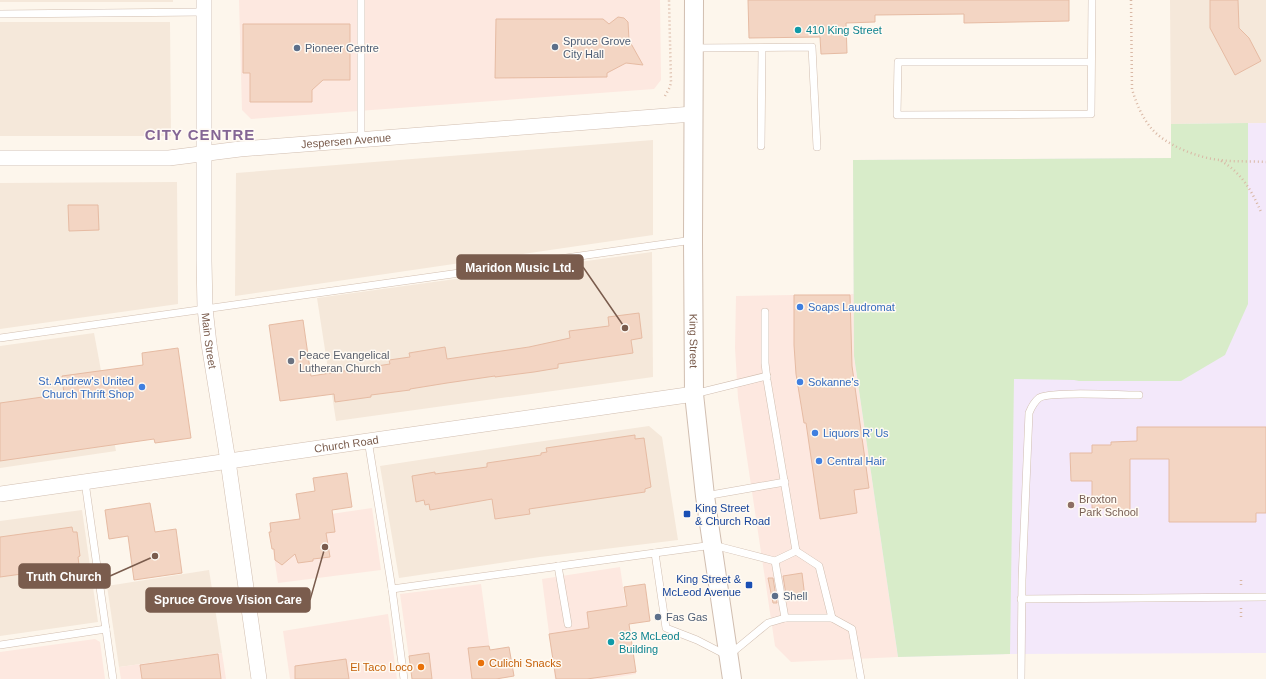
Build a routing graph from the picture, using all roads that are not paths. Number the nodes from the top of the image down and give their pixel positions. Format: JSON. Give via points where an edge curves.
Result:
{"nodes":[{"id":1,"x":361,"y":0,"type":"edge"},
{"id":2,"x":694,"y":0,"type":"edge"},
{"id":3,"x":1092,"y":0,"type":"edge"},
{"id":4,"x":204,"y":6,"type":"edge"},
{"id":5,"x":0,"y":14,"type":"edge"},
{"id":6,"x":693,"y":48,"type":"junction"},
{"id":7,"x":762,"y":48,"type":"junction"},
{"id":8,"x":1091,"y":62,"type":"junction"},
{"id":9,"x":693,"y":114,"type":"junction"},
{"id":10,"x":361,"y":140,"type":"junction"},
{"id":11,"x":761,"y":146,"type":"dead end"},
{"id":12,"x":817,"y":146,"type":"dead end"},
{"id":13,"x":204,"y":154,"type":"junction"},
{"id":14,"x":0,"y":158,"type":"edge"},
{"id":15,"x":692,"y":240,"type":"junction"},
{"id":16,"x":205,"y":308,"type":"junction"},
{"id":17,"x":765,"y":312,"type":"dead end"},
{"id":18,"x":0,"y":338,"type":"edge"},
{"id":19,"x":767,"y":376,"type":"junction"},
{"id":20,"x":694,"y":394,"type":"junction"},
{"id":21,"x":1139,"y":395,"type":"dead end"},
{"id":22,"x":368,"y":440,"type":"junction"},
{"id":23,"x":228,"y":461,"type":"junction"},
{"id":24,"x":85,"y":482,"type":"junction"},
{"id":25,"x":785,"y":482,"type":"junction"},
{"id":26,"x":0,"y":494,"type":"edge"},
{"id":27,"x":705,"y":496,"type":"junction"},
{"id":28,"x":713,"y":545,"type":"junction"},
{"id":29,"x":796,"y":551,"type":"junction"},
{"id":30,"x":655,"y":553,"type":"junction"},
{"id":31,"x":775,"y":561,"type":"junction"},
{"id":32,"x":558,"y":566,"type":"junction"},
{"id":33,"x":392,"y":589,"type":"junction"},
{"id":34,"x":1266,"y":597,"type":"edge"},
{"id":35,"x":1022,"y":599,"type":"junction"},
{"id":36,"x":785,"y":618,"type":"junction"},
{"id":37,"x":832,"y":618,"type":"junction"},
{"id":38,"x":568,"y":624,"type":"dead end"},
{"id":39,"x":106,"y":629,"type":"junction"},
{"id":40,"x":0,"y":645,"type":"edge"},
{"id":41,"x":728,"y":656,"type":"junction"},
{"id":42,"x":114,"y":679,"type":"edge"},
{"id":43,"x":259,"y":679,"type":"edge"},
{"id":44,"x":404,"y":679,"type":"edge"},
{"id":45,"x":732,"y":679,"type":"edge"},
{"id":46,"x":861,"y":679,"type":"edge"},
{"id":47,"x":1021,"y":679,"type":"edge"}],
"edges":[{"from":1,"to":10,"type":"lane"},
{"from":2,"to":6,"type":"street","name":"King Street"},
{"from":3,"to":8,"type":"lane"},
{"from":4,"to":5,"type":"lane"},
{"from":4,"to":13,"type":"street","name":"Main Street"},
{"from":6,"to":7,"type":"lane"},
{"from":6,"to":9,"type":"street","name":"King Street"},
{"from":7,"to":11,"type":"lane"},
{"from":7,"to":12,"type":"lane","via":[[812,48]]},
{"from":8,"to":8,"type":"lane","via":[[1091,114],[897,115],[898,62]]},
{"from":9,"to":10,"type":"street","name":"Jespersen Avenue"},
{"from":9,"to":15,"type":"street","name":"King Street"},
{"from":10,"to":13,"type":"street","name":"Jespersen Avenue"},
{"from":13,"to":14,"type":"street","name":"Jespersen Avenue","via":[[169,158]]},
{"from":13,"to":16,"type":"street","name":"Main Street"},
{"from":15,"to":16,"type":"lane"},
{"from":15,"to":20,"type":"street","name":"King Street"},
{"from":16,"to":18,"type":"lane"},
{"from":16,"to":23,"type":"street","name":"Main Street"},
{"from":17,"to":19,"type":"lane"},
{"from":19,"to":20,"type":"lane"},
{"from":19,"to":25,"type":"lane"},
{"from":20,"to":22,"type":"street","name":"Church Road"},
{"from":20,"to":27,"type":"street","name":"King Street"},
{"from":21,"to":35,"type":"lane","via":[[1054,394],[1040,397],[1033,405],[1028,423]]},
{"from":22,"to":23,"type":"street","name":"Church Road"},
{"from":22,"to":33,"type":"lane"},
{"from":23,"to":24,"type":"street","name":"Church Road"},
{"from":23,"to":43,"type":"street","name":"Main Street"},
{"from":24,"to":26,"type":"street","name":"Church Road"},
{"from":24,"to":39,"type":"lane"},
{"from":25,"to":27,"type":"lane"},
{"from":25,"to":29,"type":"lane"},
{"from":27,"to":28,"type":"street","name":"King Street"},
{"from":28,"to":30,"type":"lane"},
{"from":28,"to":31,"type":"lane"},
{"from":28,"to":41,"type":"street","name":"King Street"},
{"from":29,"to":31,"type":"lane"},
{"from":29,"to":37,"type":"lane","via":[[819,566]]},
{"from":30,"to":32,"type":"lane"},
{"from":30,"to":41,"type":"lane","via":[[666,628]]},
{"from":31,"to":36,"type":"lane"},
{"from":32,"to":33,"type":"lane"},
{"from":32,"to":38,"type":"lane"},
{"from":33,"to":44,"type":"lane"},
{"from":34,"to":35,"type":"lane"},
{"from":35,"to":47,"type":"lane"},
{"from":36,"to":37,"type":"lane"},
{"from":36,"to":41,"type":"lane","via":[[768,623]]},
{"from":37,"to":46,"type":"lane","via":[[852,629]]},
{"from":39,"to":40,"type":"lane"},
{"from":39,"to":42,"type":"lane"},
{"from":41,"to":45,"type":"street","name":"King Street"}]}
